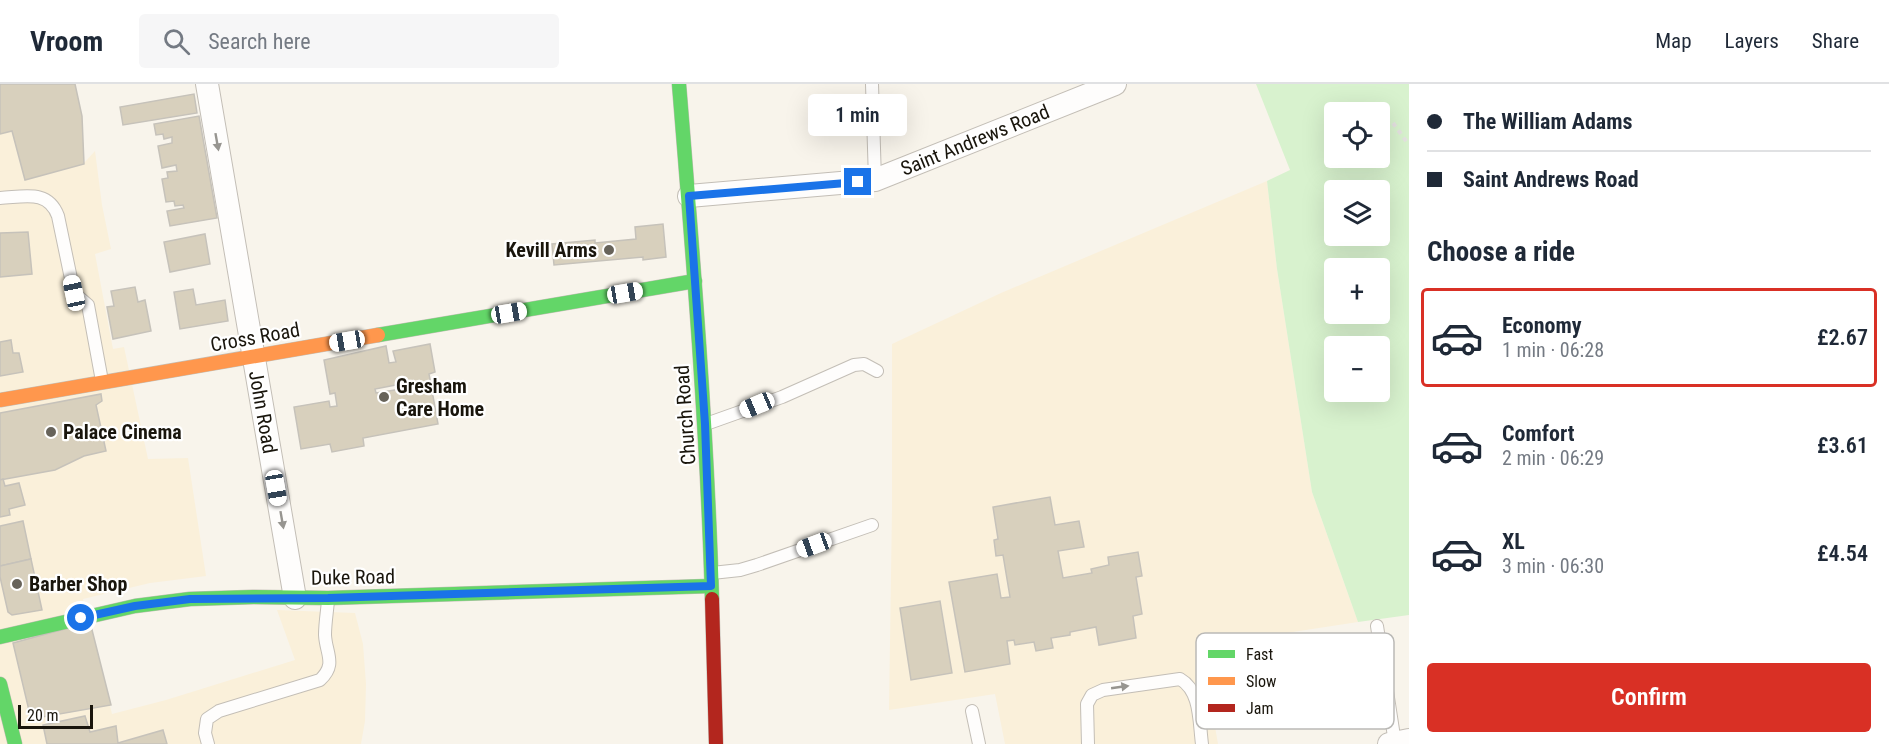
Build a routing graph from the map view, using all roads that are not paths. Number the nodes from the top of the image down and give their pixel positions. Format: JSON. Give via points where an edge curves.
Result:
{"nodes":[{"id":1,"x":207,"y":84,"type":"edge"},
{"id":2,"x":679,"y":84,"type":"edge"},
{"id":3,"x":872,"y":84,"type":"edge"},
{"id":4,"x":1115,"y":84,"type":"edge"},
{"id":5,"x":874,"y":180,"type":"junction"},
{"id":6,"x":689,"y":196,"type":"junction"},
{"id":7,"x":0,"y":198,"type":"edge"},
{"id":8,"x":695,"y":281,"type":"junction"},
{"id":9,"x":254,"y":357,"type":"junction"},
{"id":10,"x":878,"y":371,"type":"dead end"},
{"id":11,"x":102,"y":382,"type":"junction"},
{"id":12,"x":0,"y":400,"type":"edge"},
{"id":13,"x":705,"y":424,"type":"junction"},
{"id":14,"x":872,"y":525,"type":"dead end"},
{"id":15,"x":711,"y":579,"type":"junction"},
{"id":16,"x":295,"y":598,"type":"junction"},
{"id":17,"x":328,"y":598,"type":"junction"},
{"id":18,"x":1377,"y":626,"type":"dead end"},
{"id":19,"x":1378,"y":633,"type":"edge"},
{"id":20,"x":0,"y":637,"type":"edge"},
{"id":21,"x":0,"y":684,"type":"edge"},
{"id":22,"x":1196,"y":702,"type":"edge"},
{"id":23,"x":972,"y":711,"type":"dead end"},
{"id":24,"x":1394,"y":720,"type":"edge"},
{"id":25,"x":1200,"y":729,"type":"edge"},
{"id":26,"x":1398,"y":742,"type":"edge"},
{"id":27,"x":15,"y":744,"type":"edge"},
{"id":28,"x":208,"y":744,"type":"edge"},
{"id":29,"x":716,"y":744,"type":"edge"},
{"id":30,"x":979,"y":744,"type":"edge"},
{"id":31,"x":1088,"y":744,"type":"edge"},
{"id":32,"x":1202,"y":744,"type":"edge"}],
"edges":[{"from":1,"to":9,"type":"street","name":"John Road","one_way":true},
{"from":2,"to":6,"type":"street","name":"Church Road"},
{"from":3,"to":5,"type":"lane"},
{"from":4,"to":5,"type":"street","name":"Saint Andrews Road"},
{"from":5,"to":6,"type":"street","name":"Saint Andrews Road"},
{"from":6,"to":8,"type":"street","name":"Church Road"},
{"from":7,"to":11,"type":"lane","via":[[35,196],[54,206],[74,293],[88,305]]},
{"from":8,"to":9,"type":"street","name":"Cross Road"},
{"from":8,"to":13,"type":"street","name":"Church Road"},
{"from":9,"to":11,"type":"street","name":"Cross Road"},
{"from":9,"to":16,"type":"street","name":"John Road","one_way":true},
{"from":10,"to":13,"type":"lane","via":[[854,364],[782,397]]},
{"from":11,"to":12,"type":"street","name":"Cross Road"},
{"from":13,"to":15,"type":"street","name":"Church Road"},
{"from":14,"to":15,"type":"lane"},
{"from":15,"to":17,"type":"street","name":"Duke Road"},
{"from":15,"to":29,"type":"street","name":"Church Road"},
{"from":16,"to":17,"type":"street","name":"Duke Road"},
{"from":16,"to":20,"type":"street","name":"Duke Road","via":[[164,602]]},
{"from":17,"to":28,"type":"lane","via":[[328,673],[320,680],[219,711],[207,719]]},
{"from":18,"to":19,"type":"lane"},
{"from":21,"to":27,"type":"street"},
{"from":31,"to":22,"type":"lane","one_way":true,"via":[[1087,704],[1092,695],[1103,690],[1180,679],[1188,683]]},
{"from":23,"to":30,"type":"lane"},
{"from":24,"to":26,"type":"lane"},
{"from":25,"to":32,"type":"lane","one_way":true}]}
